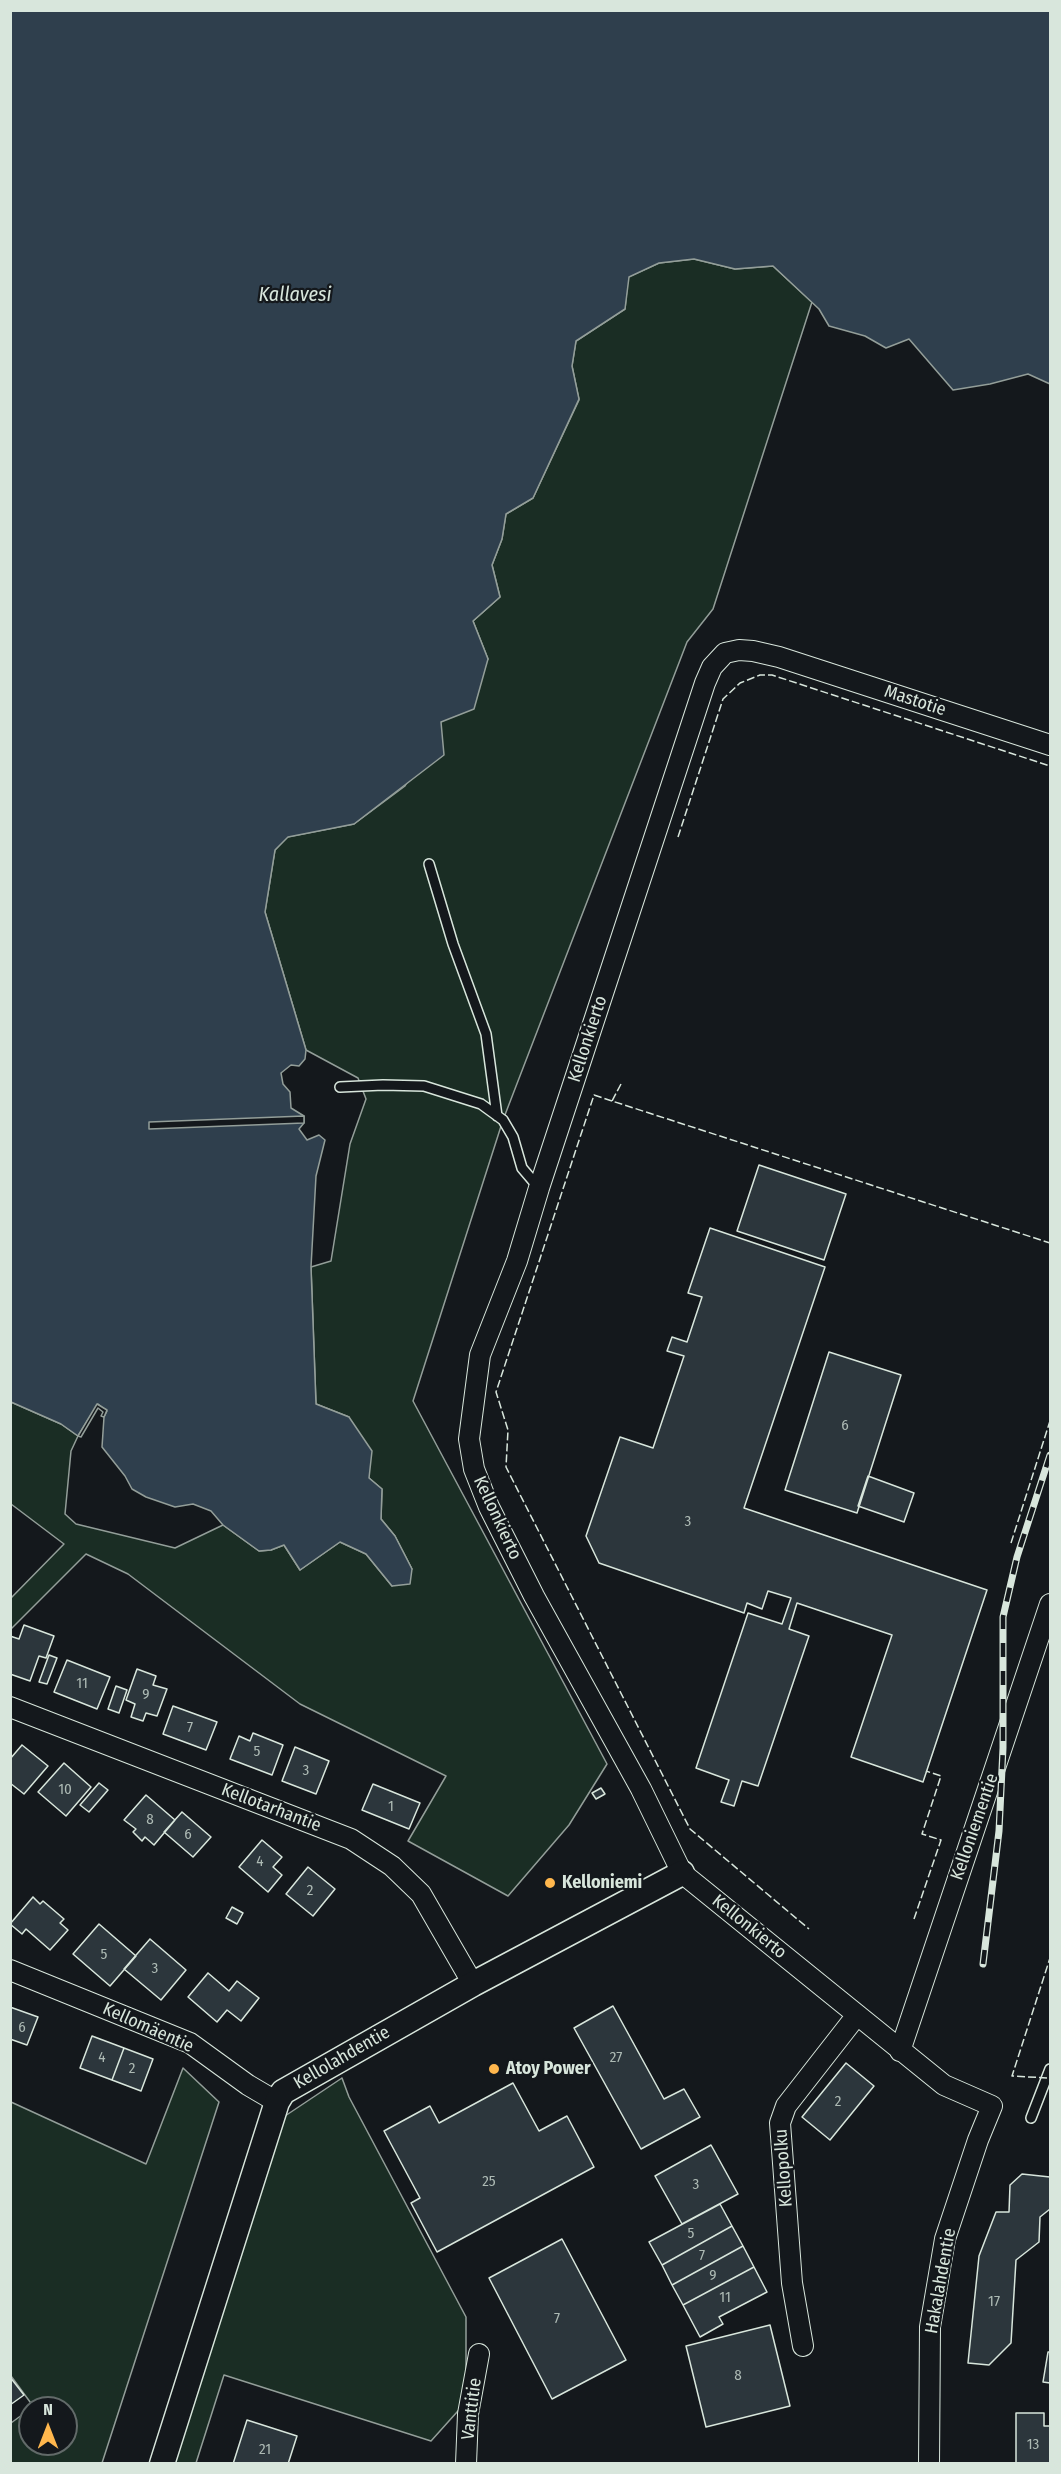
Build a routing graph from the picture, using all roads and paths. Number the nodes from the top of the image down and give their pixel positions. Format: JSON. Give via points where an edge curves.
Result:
{"nodes":[{"id":1,"x":779,"y":657,"type":"joint"},
{"id":2,"x":1050,"y":745,"type":"edge"},
{"id":3,"x":429,"y":864,"type":"dead end"},
{"id":4,"x":340,"y":1087,"type":"dead end"},
{"id":5,"x":497,"y":1116,"type":"junction"},
{"id":6,"x":539,"y":1188,"type":"junction"},
{"id":7,"x":1050,"y":1604,"type":"edge"},
{"id":8,"x":10,"y":1707,"type":"edge"},
{"id":9,"x":682,"y":1873,"type":"junction"},
{"id":10,"x":10,"y":1970,"type":"edge"},
{"id":11,"x":473,"y":1984,"type":"junction"},
{"id":12,"x":856,"y":2015,"type":"junction"},
{"id":13,"x":900,"y":2051,"type":"junction"},
{"id":14,"x":1050,"y":2069,"type":"edge"},
{"id":15,"x":277,"y":2102,"type":"junction"},
{"id":16,"x":992,"y":2106,"type":"joint"},
{"id":17,"x":1031,"y":2118,"type":"dead end"},
{"id":18,"x":803,"y":2346,"type":"dead end"},
{"id":19,"x":479,"y":2354,"type":"dead end"},
{"id":20,"x":162,"y":2463,"type":"edge"},
{"id":21,"x":466,"y":2463,"type":"edge"},
{"id":22,"x":929,"y":2463,"type":"edge"}],
"edges":[{"from":1,"to":2,"type":"street","name":"Mastotie"},
{"from":1,"to":6,"type":"street","name":"Kellonkierto","via":[[739,650],[725,653],[705,682]]},
{"from":3,"to":5,"type":"lane","via":[[486,1034]]},
{"from":4,"to":5,"type":"lane","via":[[424,1086],[481,1104]]},
{"from":5,"to":6,"type":"lane","via":[[513,1137],[522,1168]]},
{"from":6,"to":9,"type":"street","name":"Kellonkierto","via":[[517,1261],[480,1355],[469,1439],[474,1469],[509,1547]]},
{"from":7,"to":13,"type":"street","name":"Kelloniementie"},
{"from":8,"to":11,"type":"street","name":"Kellotarhantie","via":[[351,1839],[392,1866],[421,1894]]},
{"from":9,"to":11,"type":"street","name":"Kellolahdentie"},
{"from":9,"to":12,"type":"street","name":"Kellonkierto"},
{"from":10,"to":15,"type":"street","name":"Kellomäentie","via":[[190,2043]]},
{"from":11,"to":15,"type":"street","name":"Kellolahdentie","via":[[292,2086]]},
{"from":12,"to":13,"type":"street","name":"Kellonkierto"},
{"from":12,"to":18,"type":"street","name":"Kellopolku","via":[[786,2106],[780,2123],[792,2283]]},
{"from":13,"to":16,"type":"street","name":"Kellonkierto","via":[[944,2085]]},
{"from":14,"to":17,"type":"lane"},
{"from":15,"to":20,"type":"street","name":"Kellolahdentie"},
{"from":16,"to":22,"type":"street","name":"Hakalahdentie","via":[[945,2240],[930,2327]]},
{"from":19,"to":21,"type":"street","name":"Vanttitie","via":[[468,2414]]}]}
